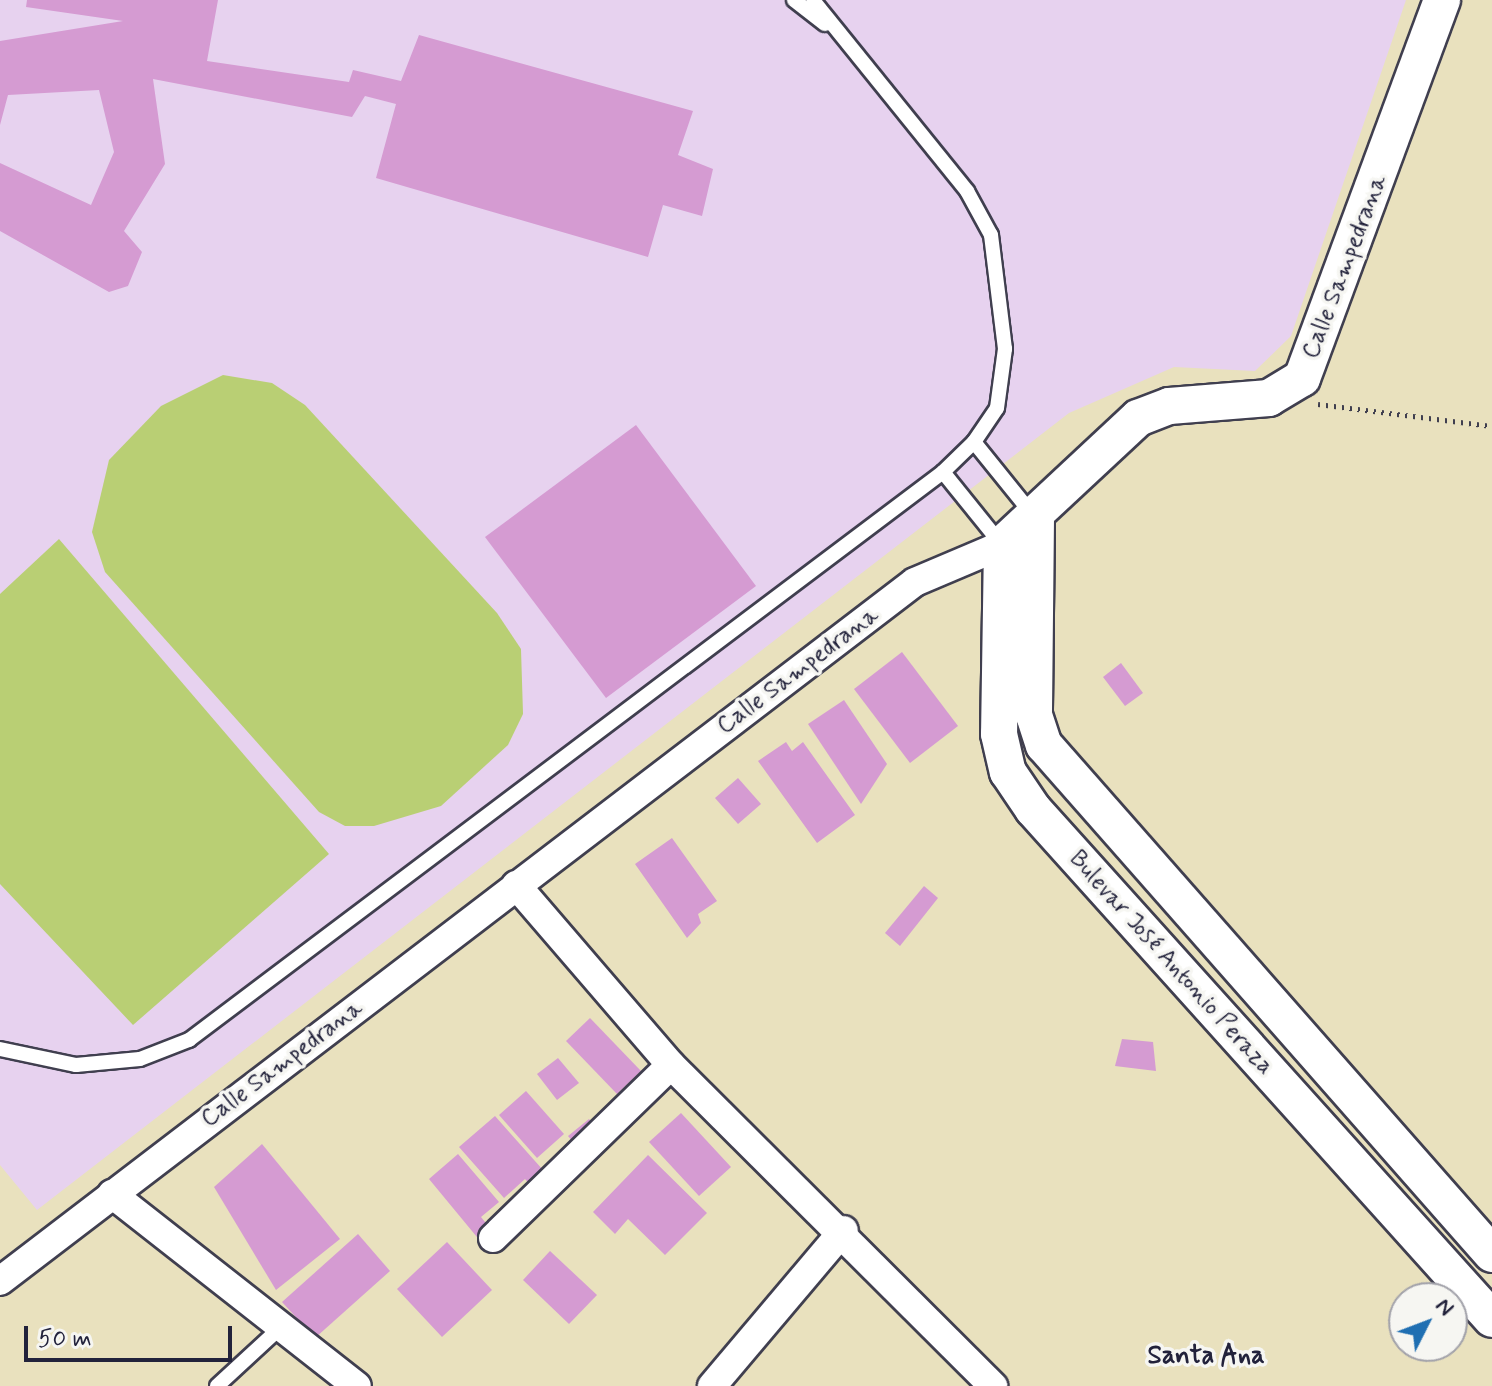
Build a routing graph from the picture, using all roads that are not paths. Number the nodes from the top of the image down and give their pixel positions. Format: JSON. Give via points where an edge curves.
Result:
{"nodes":[{"id":1,"x":794,"y":0,"type":"edge"},
{"id":2,"x":813,"y":0,"type":"edge"},
{"id":3,"x":1442,"y":0,"type":"edge"},
{"id":4,"x":841,"y":36,"type":"junction"},
{"id":5,"x":974,"y":442,"type":"junction"},
{"id":6,"x":943,"y":472,"type":"junction"},
{"id":7,"x":1036,"y":518,"type":"junction"},
{"id":8,"x":1002,"y":545,"type":"junction"},
{"id":9,"x":516,"y":885,"type":"junction"},
{"id":10,"x":0,"y":1049,"type":"edge"},
{"id":11,"x":671,"y":1065,"type":"junction"},
{"id":12,"x":112,"y":1194,"type":"junction"},
{"id":13,"x":844,"y":1230,"type":"junction"},
{"id":14,"x":493,"y":1238,"type":"dead end"},
{"id":15,"x":1492,"y":1254,"type":"edge"},
{"id":16,"x":0,"y":1281,"type":"edge"},
{"id":17,"x":1492,"y":1319,"type":"edge"},
{"id":18,"x":282,"y":1326,"type":"junction"},
{"id":19,"x":217,"y":1386,"type":"edge"},
{"id":20,"x":357,"y":1386,"type":"edge"},
{"id":21,"x":712,"y":1386,"type":"edge"},
{"id":22,"x":993,"y":1386,"type":"edge"}],
"edges":[{"from":1,"to":4,"type":"lane"},
{"from":2,"to":4,"type":"lane"},
{"from":3,"to":7,"type":"street","name":"Calle Sampedrana","via":[[1319,346],[1302,378],[1269,398],[1169,406],[1138,418]]},
{"from":4,"to":5,"type":"lane","via":[[967,191],[991,235],[1005,349],[997,408]]},
{"from":5,"to":6,"type":"lane"},
{"from":5,"to":7,"type":"lane"},
{"from":6,"to":8,"type":"lane"},
{"from":6,"to":10,"type":"lane","via":[[189,1040],[140,1059],[76,1065]]},
{"from":7,"to":8,"type":"street","name":"Calle Sampedrana"},
{"from":7,"to":15,"type":"street","name":"Bulevar José Antonio Peraza","via":[[1034,715],[1044,745]]},
{"from":8,"to":9,"type":"street","name":"Calle Sampedrana","via":[[915,582]]},
{"from":8,"to":17,"type":"street","name":"Bulevar José Antonio Peraza","via":[[999,734],[1008,772],[1033,809]]},
{"from":9,"to":11,"type":"street"},
{"from":9,"to":12,"type":"street","name":"Calle Sampedrana"},
{"from":11,"to":13,"type":"street"},
{"from":11,"to":14,"type":"street"},
{"from":12,"to":16,"type":"street","name":"Calle Sampedrana"},
{"from":12,"to":18,"type":"street"},
{"from":13,"to":21,"type":"street"},
{"from":13,"to":22,"type":"street"},
{"from":18,"to":19,"type":"lane"},
{"from":18,"to":20,"type":"street"}]}
